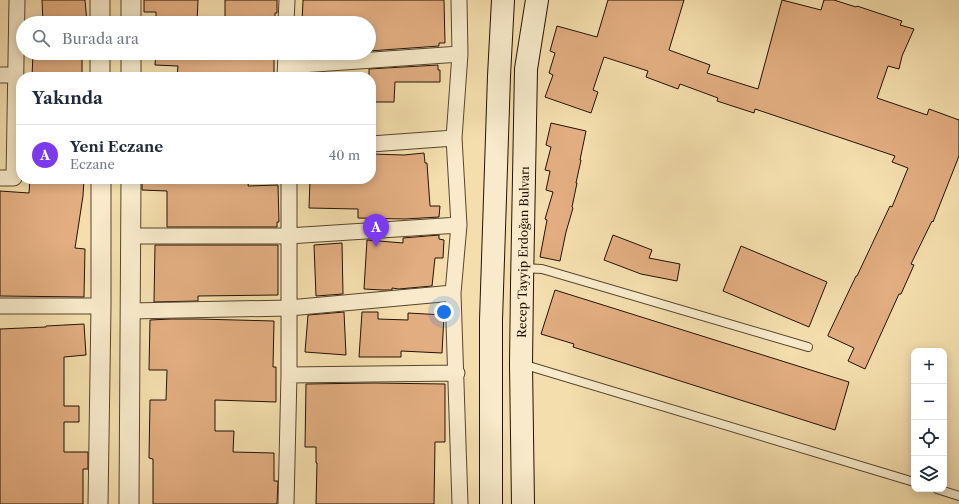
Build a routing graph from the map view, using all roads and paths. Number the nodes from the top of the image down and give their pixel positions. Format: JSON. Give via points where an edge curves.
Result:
{"nodes":[{"id":1,"x":17,"y":0,"type":"edge"},
{"id":2,"x":100,"y":0,"type":"edge"},
{"id":3,"x":131,"y":0,"type":"edge"},
{"id":4,"x":287,"y":0,"type":"edge"},
{"id":5,"x":459,"y":0,"type":"edge"},
{"id":6,"x":503,"y":0,"type":"edge"},
{"id":7,"x":537,"y":0,"type":"edge"},
{"id":8,"x":17,"y":16,"type":"edge"},
{"id":9,"x":100,"y":16,"type":"edge"},
{"id":10,"x":131,"y":16,"type":"edge"},
{"id":11,"x":286,"y":16,"type":"edge"},
{"id":12,"x":460,"y":54,"type":"junction"},
{"id":13,"x":376,"y":59,"type":"edge"},
{"id":14,"x":16,"y":60,"type":"edge"},
{"id":15,"x":100,"y":60,"type":"edge"},
{"id":16,"x":131,"y":60,"type":"edge"},
{"id":17,"x":365,"y":60,"type":"edge"},
{"id":18,"x":286,"y":65,"type":"edge"},
{"id":19,"x":16,"y":72,"type":"edge"},
{"id":20,"x":100,"y":72,"type":"edge"},
{"id":21,"x":131,"y":72,"type":"edge"},
{"id":22,"x":0,"y":75,"type":"edge"},
{"id":23,"x":16,"y":75,"type":"joint"},
{"id":24,"x":454,"y":138,"type":"junction"},
{"id":25,"x":376,"y":144,"type":"edge"},
{"id":26,"x":0,"y":178,"type":"edge"},
{"id":27,"x":101,"y":184,"type":"edge"},
{"id":28,"x":131,"y":184,"type":"edge"},
{"id":29,"x":289,"y":184,"type":"edge"},
{"id":30,"x":458,"y":225,"type":"junction"},
{"id":31,"x":131,"y":236,"type":"junction"},
{"id":32,"x":288,"y":236,"type":"junction"},
{"id":33,"x":522,"y":268,"type":"junction"},
{"id":34,"x":453,"y":293,"type":"junction"},
{"id":35,"x":0,"y":306,"type":"edge"},
{"id":36,"x":101,"y":306,"type":"junction"},
{"id":37,"x":289,"y":308,"type":"junction"},
{"id":38,"x":130,"y":311,"type":"junction"},
{"id":39,"x":808,"y":347,"type":"dead end"},
{"id":40,"x":521,"y":364,"type":"junction"},
{"id":41,"x":457,"y":373,"type":"junction"},
{"id":42,"x":289,"y":375,"type":"junction"},
{"id":43,"x":911,"y":481,"type":"edge"},
{"id":44,"x":946,"y":492,"type":"edge"},
{"id":45,"x":959,"y":496,"type":"edge"},
{"id":46,"x":98,"y":504,"type":"edge"},
{"id":47,"x":129,"y":504,"type":"edge"},
{"id":48,"x":286,"y":504,"type":"edge"},
{"id":49,"x":460,"y":504,"type":"edge"},
{"id":50,"x":491,"y":504,"type":"edge"},
{"id":51,"x":523,"y":504,"type":"edge"}],
"edges":[{"from":1,"to":8,"type":"street"},
{"from":2,"to":9,"type":"street"},
{"from":3,"to":10,"type":"street"},
{"from":4,"to":11,"type":"street"},
{"from":5,"to":12,"type":"street"},
{"from":6,"to":50,"type":"main road","via":[[491,320]]},
{"from":7,"to":33,"type":"main road","name":"Recep Tayyip Erdoğan Bulvarı","via":[[526,69]]},
{"from":12,"to":13,"type":"street"},
{"from":12,"to":24,"type":"street"},
{"from":14,"to":19,"type":"street"},
{"from":15,"to":20,"type":"street"},
{"from":16,"to":21,"type":"street"},
{"from":17,"to":18,"type":"street"},
{"from":22,"to":23,"type":"street"},
{"from":23,"to":26,"type":"street","via":[[14,178]]},
{"from":24,"to":25,"type":"street"},
{"from":24,"to":30,"type":"street"},
{"from":27,"to":36,"type":"street"},
{"from":28,"to":31,"type":"street"},
{"from":29,"to":32,"type":"street"},
{"from":30,"to":32,"type":"street"},
{"from":30,"to":34,"type":"street"},
{"from":31,"to":32,"type":"street"},
{"from":31,"to":38,"type":"street"},
{"from":32,"to":37,"type":"street"},
{"from":33,"to":39,"type":"lane","via":[[542,269]]},
{"from":33,"to":40,"type":"main road","name":"Recep Tayyip Erdoğan Bulvarı"},
{"from":34,"to":37,"type":"street"},
{"from":34,"to":41,"type":"street"},
{"from":35,"to":36,"type":"street"},
{"from":36,"to":46,"type":"street"},
{"from":37,"to":38,"type":"street"},
{"from":37,"to":42,"type":"street"},
{"from":38,"to":47,"type":"street"},
{"from":40,"to":43,"type":"lane"},
{"from":40,"to":51,"type":"main road","name":"Recep Tayyip Erdoğan Bulvarı"},
{"from":41,"to":42,"type":"street"},
{"from":41,"to":49,"type":"street"},
{"from":42,"to":48,"type":"street"},
{"from":44,"to":45,"type":"lane"}]}
